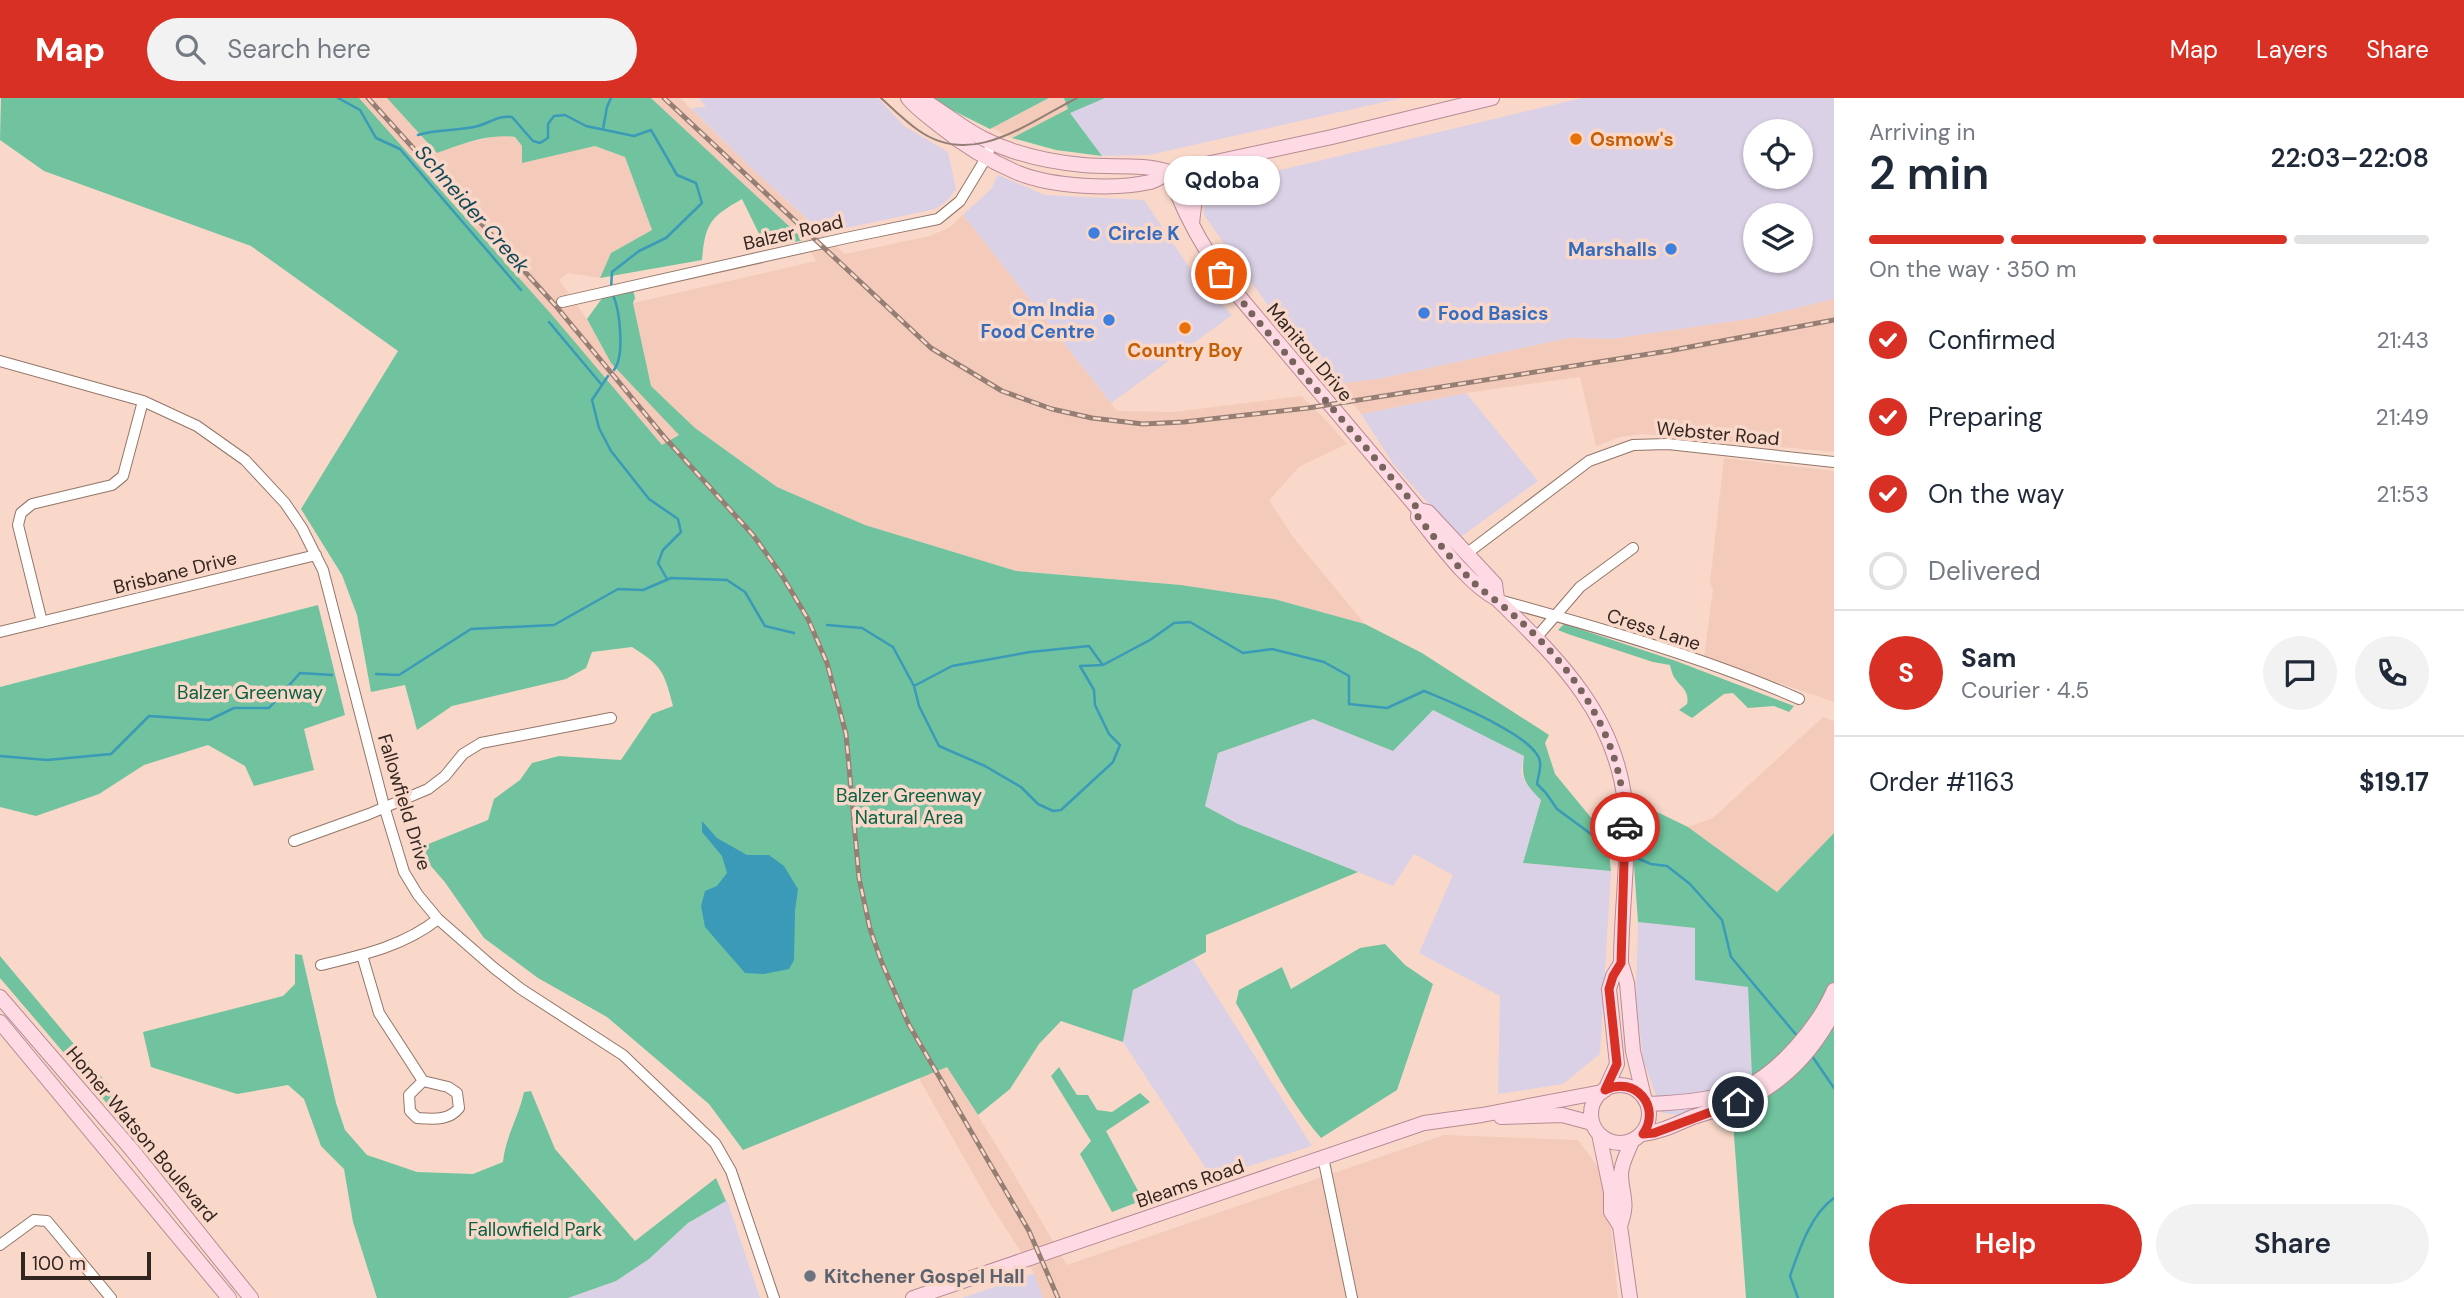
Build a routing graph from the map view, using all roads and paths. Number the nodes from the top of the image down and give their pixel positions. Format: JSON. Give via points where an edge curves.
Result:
{"nodes":[{"id":1,"x":908,"y":98,"type":"edge"},
{"id":2,"x":920,"y":98,"type":"edge"},
{"id":3,"x":1492,"y":98,"type":"edge"},
{"id":4,"x":992,"y":142,"type":"junction"},
{"id":5,"x":986,"y":158,"type":"junction"},
{"id":6,"x":1214,"y":163,"type":"junction"},
{"id":7,"x":1169,"y":172,"type":"junction"},
{"id":8,"x":1192,"y":225,"type":"junction"},
{"id":9,"x":562,"y":302,"type":"dead end"},
{"id":10,"x":0,"y":361,"type":"edge"},
{"id":11,"x":143,"y":401,"type":"junction"},
{"id":12,"x":1834,"y":462,"type":"edge"},
{"id":13,"x":1419,"y":510,"type":"junction"},
{"id":14,"x":1633,"y":548,"type":"dead end"},
{"id":15,"x":1466,"y":554,"type":"junction"},
{"id":16,"x":316,"y":555,"type":"junction"},
{"id":17,"x":1497,"y":599,"type":"junction"},
{"id":18,"x":1555,"y":615,"type":"junction"},
{"id":19,"x":42,"y":622,"type":"junction"},
{"id":20,"x":0,"y":632,"type":"edge"},
{"id":21,"x":1536,"y":638,"type":"junction"},
{"id":22,"x":1798,"y":699,"type":"dead end"},
{"id":23,"x":611,"y":718,"type":"dead end"},
{"id":24,"x":384,"y":806,"type":"junction"},
{"id":25,"x":293,"y":841,"type":"dead end"},
{"id":26,"x":438,"y":919,"type":"junction"},
{"id":27,"x":362,"y":955,"type":"junction"},
{"id":28,"x":1621,"y":963,"type":"junction"},
{"id":29,"x":321,"y":965,"type":"dead end"},
{"id":30,"x":1834,"y":990,"type":"edge"},
{"id":31,"x":0,"y":997,"type":"edge"},
{"id":32,"x":1834,"y":1011,"type":"edge"},
{"id":33,"x":0,"y":1022,"type":"edge"},
{"id":34,"x":1821,"y":1024,"type":"junction"},
{"id":35,"x":1776,"y":1074,"type":"junction"},
{"id":36,"x":423,"y":1081,"type":"junction"},
{"id":37,"x":1603,"y":1091,"type":"junction"},
{"id":38,"x":1646,"y":1101,"type":"junction"},
{"id":39,"x":1482,"y":1115,"type":"junction"},
{"id":40,"x":1596,"y":1129,"type":"junction"},
{"id":41,"x":1637,"y":1138,"type":"junction"},
{"id":42,"x":1323,"y":1157,"type":"junction"},
{"id":43,"x":1620,"y":1226,"type":"junction"},
{"id":44,"x":0,"y":1245,"type":"edge"},
{"id":45,"x":111,"y":1298,"type":"edge"},
{"id":46,"x":229,"y":1298,"type":"edge"},
{"id":47,"x":251,"y":1298,"type":"edge"},
{"id":48,"x":774,"y":1298,"type":"edge"},
{"id":49,"x":913,"y":1298,"type":"edge"},
{"id":50,"x":1352,"y":1298,"type":"edge"},
{"id":51,"x":1630,"y":1298,"type":"edge"}],
"edges":[{"from":1,"to":5,"type":"main road","via":[[958,141]]},
{"from":2,"to":4,"type":"main road"},
{"from":3,"to":6,"type":"main road"},
{"from":4,"to":5,"type":"street","name":"Balzer Road"},
{"from":4,"to":7,"type":"main road","via":[[1049,161],[1152,166]]},
{"from":5,"to":7,"type":"main road","via":[[1020,174],[1090,186],[1152,181]]},
{"from":5,"to":9,"type":"street","name":"Balzer Road","via":[[960,201],[938,219]]},
{"from":6,"to":7,"type":"main road"},
{"from":6,"to":8,"type":"main road","via":[[1196,193]]},
{"from":7,"to":8,"type":"main road","name":"Manitou Drive"},
{"from":8,"to":13,"type":"main road","name":"Manitou Drive","via":[[1232,288]]},
{"from":10,"to":11,"type":"street","name":"Fallowfield Drive"},
{"from":11,"to":16,"type":"street","name":"Fallowfield Drive","via":[[197,426],[245,460],[285,503]]},
{"from":11,"to":19,"type":"street","via":[[118,481],[32,504],[20,513],[18,525]]},
{"from":12,"to":15,"type":"street","name":"Webster Road","via":[[1633,444],[1589,461]]},
{"from":13,"to":15,"type":"main road","name":"Manitou Drive","via":[[1428,512]]},
{"from":13,"to":17,"type":"main road","name":"Manitou Drive","via":[[1418,517],[1455,561]]},
{"from":14,"to":18,"type":"street","via":[[1580,587]]},
{"from":15,"to":17,"type":"main road","name":"Manitou Drive","via":[[1495,584]]},
{"from":16,"to":19,"type":"street","name":"Brisbane Drive"},
{"from":16,"to":24,"type":"street","name":"Fallowfield Drive","via":[[336,613]]},
{"from":17,"to":18,"type":"street","name":"Cress Lane"},
{"from":17,"to":21,"type":"main road","name":"Manitou Drive"},
{"from":18,"to":21,"type":"street"},
{"from":18,"to":22,"type":"street","name":"Cress Lane"},
{"from":19,"to":20,"type":"street","name":"Brisbane Drive"},
{"from":21,"to":28,"type":"main road","name":"Manitou Drive","via":[[1584,691],[1619,769],[1625,820]]},
{"from":23,"to":24,"type":"street","via":[[481,743],[463,754],[435,785]]},
{"from":24,"to":25,"type":"street"},
{"from":24,"to":26,"type":"street","name":"Fallowfield Drive","via":[[404,872]]},
{"from":26,"to":27,"type":"street","via":[[406,940]]},
{"from":26,"to":48,"type":"street","name":"Fallowfield Drive","via":[[521,989],[623,1055],[700,1126],[731,1171]]},
{"from":27,"to":29,"type":"street"},
{"from":27,"to":36,"type":"street","via":[[379,1013]]},
{"from":28,"to":37,"type":"main road","name":"Manitou Drive","via":[[1609,989],[1617,1064]]},
{"from":28,"to":38,"type":"main road","name":"Manitou Drive","via":[[1633,1051]]},
{"from":30,"to":34,"type":"main road"},
{"from":31,"to":47,"type":"main road","name":"Homer Watson Boulevard"},
{"from":32,"to":34,"type":"main road"},
{"from":33,"to":46,"type":"main road","name":"Homer Watson Boulevard"},
{"from":34,"to":35,"type":"main road","via":[[1796,1046]]},
{"from":35,"to":38,"type":"main road","via":[[1744,1088],[1698,1099]]},
{"from":35,"to":41,"type":"main road","via":[[1758,1094]]},
{"from":36,"to":36,"type":"street","via":[[457,1093],[459,1108],[454,1114],[425,1119],[410,1111],[410,1096]]},
{"from":37,"to":38,"type":"main road","via":[[1626,1086],[1636,1089]]},
{"from":37,"to":39,"type":"main road","name":"Bleams Road"},
{"from":37,"to":40,"type":"main road","via":[[1592,1106]]},
{"from":38,"to":41,"type":"main road","via":[[1649,1120]]},
{"from":39,"to":40,"type":"main road","name":"Bleams Road","via":[[1562,1115]]},
{"from":39,"to":42,"type":"main road","name":"Bleams Road","via":[[1424,1123]]},
{"from":40,"to":41,"type":"main road","via":[[1617,1144]]},
{"from":40,"to":43,"type":"main road","via":[[1611,1192],[1611,1212]]},
{"from":41,"to":43,"type":"main road","via":[[1622,1165],[1626,1208]]},
{"from":42,"to":49,"type":"main road","name":"Bleams Road"},
{"from":42,"to":50,"type":"street"},
{"from":43,"to":51,"type":"main road"},
{"from":44,"to":45,"type":"street","via":[[34,1220],[47,1221]]}]}
